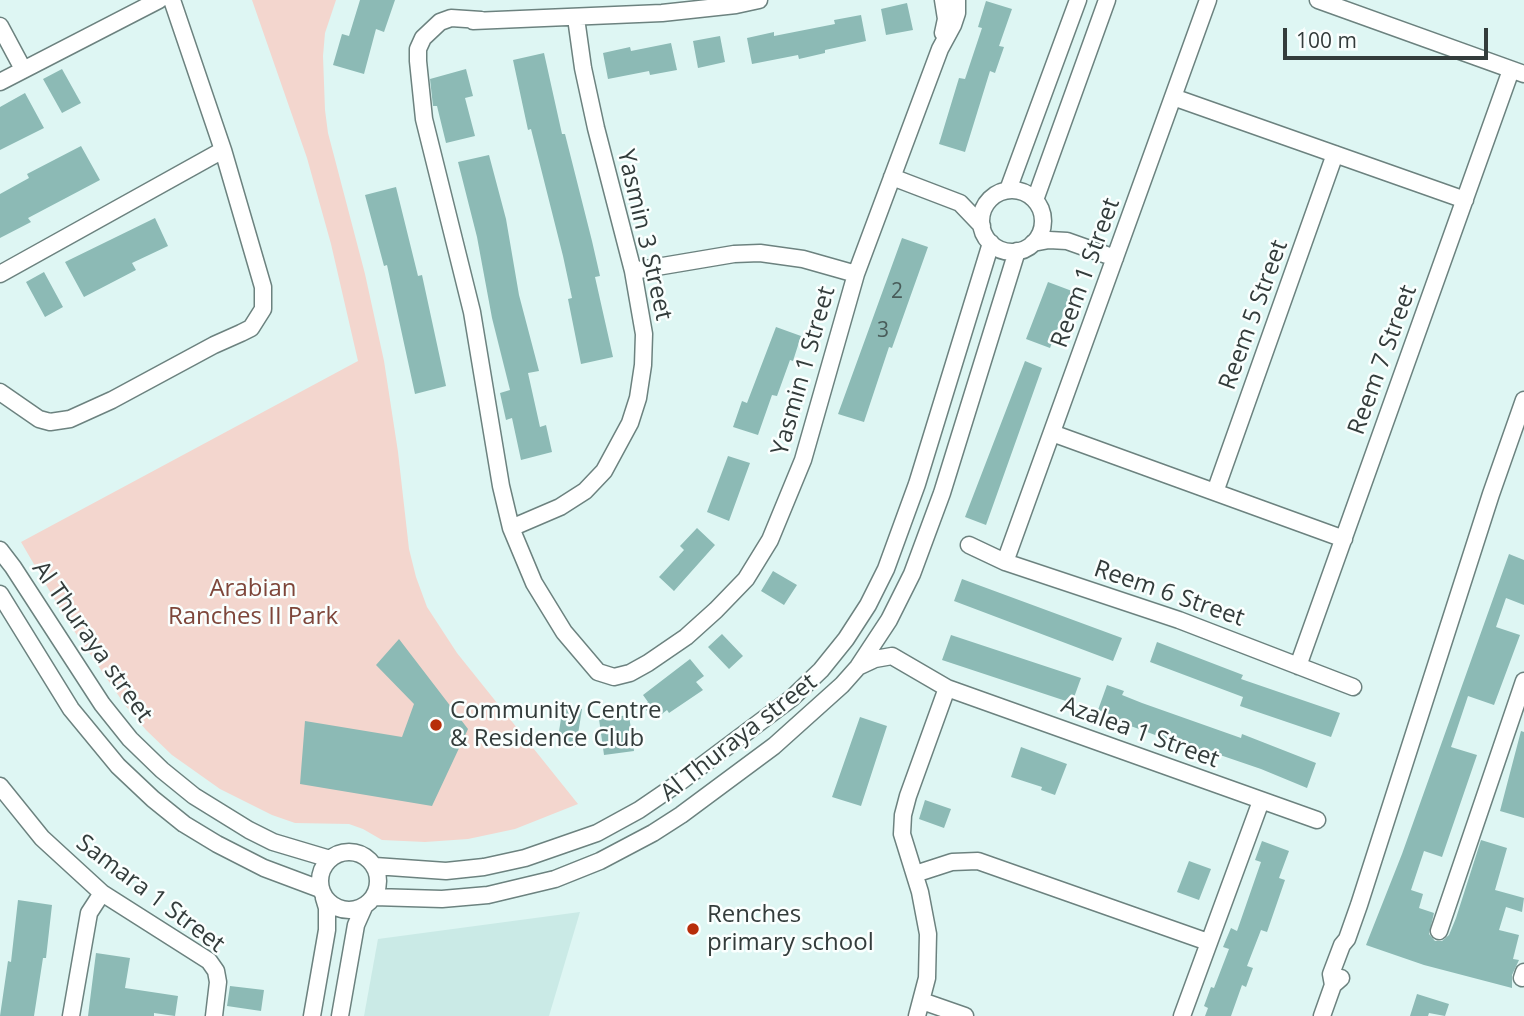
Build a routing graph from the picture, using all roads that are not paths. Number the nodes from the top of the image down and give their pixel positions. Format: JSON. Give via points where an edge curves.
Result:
{"nodes":[{"id":1,"x":159,"y":0,"type":"edge"},
{"id":2,"x":172,"y":0,"type":"edge"},
{"id":3,"x":759,"y":0,"type":"edge"},
{"id":4,"x":943,"y":0,"type":"edge"},
{"id":5,"x":957,"y":0,"type":"edge"},
{"id":6,"x":1078,"y":0,"type":"edge"},
{"id":7,"x":1107,"y":0,"type":"edge"},
{"id":8,"x":1208,"y":0,"type":"edge"},
{"id":9,"x":1318,"y":0,"type":"edge"},
{"id":10,"x":576,"y":18,"type":"junction"},
{"id":11,"x":0,"y":26,"type":"edge"},
{"id":12,"x":940,"y":49,"type":"junction"},
{"id":13,"x":23,"y":69,"type":"junction"},
{"id":14,"x":1518,"y":72,"type":"edge"},
{"id":15,"x":0,"y":82,"type":"edge"},
{"id":16,"x":1173,"y":97,"type":"junction"},
{"id":17,"x":223,"y":150,"type":"junction"},
{"id":18,"x":1335,"y":154,"type":"junction"},
{"id":19,"x":892,"y":177,"type":"junction"},
{"id":20,"x":1008,"y":190,"type":"junction"},
{"id":21,"x":992,"y":197,"type":"junction"},
{"id":22,"x":1465,"y":200,"type":"junction"},
{"id":23,"x":960,"y":203,"type":"junction"},
{"id":24,"x":1039,"y":207,"type":"junction"},
{"id":25,"x":982,"y":226,"type":"junction"},
{"id":26,"x":1067,"y":241,"type":"junction"},
{"id":27,"x":990,"y":243,"type":"junction"},
{"id":28,"x":1033,"y":243,"type":"junction"},
{"id":29,"x":1017,"y":251,"type":"junction"},
{"id":30,"x":1115,"y":258,"type":"junction"},
{"id":31,"x":633,"y":271,"type":"junction"},
{"id":32,"x":0,"y":274,"type":"edge"},
{"id":33,"x":856,"y":274,"type":"junction"},
{"id":34,"x":0,"y":393,"type":"edge"},
{"id":35,"x":1524,"y":400,"type":"edge"},
{"id":36,"x":1052,"y":433,"type":"junction"},
{"id":37,"x":1215,"y":492,"type":"junction"},
{"id":38,"x":510,"y":528,"type":"junction"},
{"id":39,"x":1344,"y":538,"type":"junction"},
{"id":40,"x":969,"y":545,"type":"dead end"},
{"id":41,"x":0,"y":550,"type":"edge"},
{"id":42,"x":1006,"y":562,"type":"junction"},
{"id":43,"x":0,"y":594,"type":"edge"},
{"id":44,"x":889,"y":620,"type":"junction"},
{"id":45,"x":892,"y":656,"type":"junction"},
{"id":46,"x":1298,"y":666,"type":"junction"},
{"id":47,"x":858,"y":667,"type":"junction"},
{"id":48,"x":1524,"y":681,"type":"edge"},
{"id":49,"x":1353,"y":687,"type":"dead end"},
{"id":50,"x":947,"y":688,"type":"junction"},
{"id":51,"x":1517,"y":724,"type":"edge"},
{"id":52,"x":0,"y":786,"type":"edge"},
{"id":53,"x":1261,"y":801,"type":"junction"},
{"id":54,"x":1317,"y":820,"type":"dead end"},
{"id":55,"x":330,"y":859,"type":"junction"},
{"id":56,"x":374,"y":866,"type":"junction"},
{"id":57,"x":915,"y":874,"type":"junction"},
{"id":58,"x":102,"y":893,"type":"junction"},
{"id":59,"x":322,"y":893,"type":"junction"},
{"id":60,"x":369,"y":902,"type":"junction"},
{"id":61,"x":1439,"y":931,"type":"dead end"},
{"id":62,"x":1208,"y":942,"type":"junction"},
{"id":63,"x":318,"y":984,"type":"junction"},
{"id":64,"x":344,"y":989,"type":"junction"},
{"id":65,"x":919,"y":1008,"type":"edge"},
{"id":66,"x":71,"y":1016,"type":"edge"},
{"id":67,"x":214,"y":1016,"type":"edge"},
{"id":68,"x":312,"y":1016,"type":"edge"},
{"id":69,"x":340,"y":1016,"type":"edge"},
{"id":70,"x":965,"y":1016,"type":"edge"},
{"id":71,"x":1182,"y":1016,"type":"edge"},
{"id":72,"x":1322,"y":1016,"type":"edge"}],
"edges":[{"from":1,"to":13,"type":"street"},
{"from":2,"to":17,"type":"street"},
{"from":3,"to":10,"type":"street","name":"Yasmin 1 Street"},
{"from":4,"to":12,"type":"street","name":"Yasmin 1 Street","via":[[946,19]]},
{"from":5,"to":12,"type":"street","name":"Yasmin 1 Street","via":[[953,25]]},
{"from":6,"to":20,"type":"street"},
{"from":7,"to":24,"type":"street"},
{"from":8,"to":16,"type":"street","name":"Reem 1 Street"},
{"from":9,"to":14,"type":"street"},
{"from":10,"to":31,"type":"street","name":"Yasmin 3 Street","via":[[596,128]]},
{"from":10,"to":38,"type":"street","name":"Yasmin 1 Street","via":[[451,18],[430,28],[418,49],[426,130],[472,312]]},
{"from":11,"to":13,"type":"street"},
{"from":12,"to":19,"type":"street","name":"Yasmin 1 Street"},
{"from":13,"to":15,"type":"street"},
{"from":14,"to":22,"type":"street","name":"Reem 7 Street"},
{"from":16,"to":18,"type":"street"},
{"from":16,"to":30,"type":"street","name":"Reem 1 Street"},
{"from":17,"to":32,"type":"street"},
{"from":17,"to":34,"type":"street","via":[[263,287],[258,320],[241,334],[62,429],[29,421]]},
{"from":18,"to":22,"type":"street"},
{"from":18,"to":37,"type":"street","name":"Reem 5 Street"},
{"from":19,"to":23,"type":"street"},
{"from":19,"to":33,"type":"street","name":"Yasmin 1 Street"},
{"from":20,"to":21,"type":"street"},
{"from":20,"to":24,"type":"street","via":[[1018,190]]},
{"from":21,"to":23,"type":"street"},
{"from":21,"to":25,"type":"street","via":[[983,210]]},
{"from":22,"to":39,"type":"street","name":"Reem 7 Street"},
{"from":23,"to":25,"type":"street"},
{"from":24,"to":26,"type":"street"},
{"from":24,"to":28,"type":"street","via":[[1043,224]]},
{"from":25,"to":27,"type":"street"},
{"from":26,"to":28,"type":"street"},
{"from":26,"to":30,"type":"street"},
{"from":27,"to":29,"type":"street"},
{"from":27,"to":56,"type":"street","name":"Al Thuraya street","via":[[917,484],[886,569],[869,605],[821,670],[792,698],[680,782],[597,833],[484,867],[446,871]]},
{"from":28,"to":29,"type":"street"},
{"from":29,"to":44,"type":"street","name":"Al Thuraya street","via":[[942,493],[912,574]]},
{"from":30,"to":36,"type":"street","name":"Reem 1 Street"},
{"from":31,"to":33,"type":"street","via":[[761,253]]},
{"from":31,"to":38,"type":"street","name":"Yasmin 3 Street","via":[[644,334],[638,398],[630,423],[604,471],[585,491]]},
{"from":33,"to":38,"type":"street","name":"Yasmin 1 Street","via":[[803,460],[770,540],[746,579],[716,610],[629,683],[610,686],[592,675],[534,583]]},
{"from":35,"to":72,"type":"street","via":[[1347,939],[1331,974],[1333,985]]},
{"from":36,"to":37,"type":"street"},
{"from":36,"to":42,"type":"street","name":"Reem 1 Street"},
{"from":37,"to":39,"type":"street"},
{"from":39,"to":46,"type":"street","name":"Reem 7 Street"},
{"from":40,"to":42,"type":"street","name":"Reem 6 Street"},
{"from":41,"to":55,"type":"street","name":"Al Thuraya street","via":[[102,704],[162,770],[249,830]]},
{"from":42,"to":46,"type":"street","name":"Reem 6 Street"},
{"from":43,"to":59,"type":"street","name":"Al Thuraya street","via":[[71,709],[118,766],[153,799],[217,844]]},
{"from":44,"to":45,"type":"street"},
{"from":44,"to":47,"type":"street","name":"Al Thuraya street"},
{"from":45,"to":47,"type":"street"},
{"from":45,"to":50,"type":"street","name":"Azalea 1 Street"},
{"from":46,"to":49,"type":"street","name":"Reem 6 Street"},
{"from":47,"to":60,"type":"street","name":"Al Thuraya street","via":[[774,746],[653,834],[600,861],[555,879],[488,895]]},
{"from":48,"to":51,"type":"street"},
{"from":50,"to":53,"type":"street","name":"Azalea 1 Street"},
{"from":50,"to":57,"type":"street","via":[[903,815],[902,834]]},
{"from":51,"to":61,"type":"street"},
{"from":52,"to":58,"type":"street","name":"Samara 1 Street","via":[[42,838]]},
{"from":53,"to":54,"type":"street","name":"Azalea 1 Street"},
{"from":53,"to":62,"type":"street"},
{"from":55,"to":56,"type":"street","via":[[359,853]]},
{"from":55,"to":59,"type":"street","via":[[321,873]]},
{"from":56,"to":60,"type":"street","via":[[378,887]]},
{"from":57,"to":62,"type":"street","via":[[952,862],[978,861]]},
{"from":57,"to":65,"type":"street","via":[[928,934],[927,978]]},
{"from":58,"to":66,"type":"street","via":[[89,913]]},
{"from":58,"to":67,"type":"street","name":"Samara 1 Street","via":[[209,961],[218,982]]},
{"from":59,"to":60,"type":"street","via":[[330,905],[347,911]]},
{"from":59,"to":63,"type":"street","via":[[328,919]]},
{"from":60,"to":64,"type":"street","via":[[356,925]]},
{"from":62,"to":71,"type":"street"},
{"from":63,"to":64,"type":"street"},
{"from":63,"to":68,"type":"street"},
{"from":64,"to":69,"type":"street"},
{"from":65,"to":70,"type":"street"}]}
